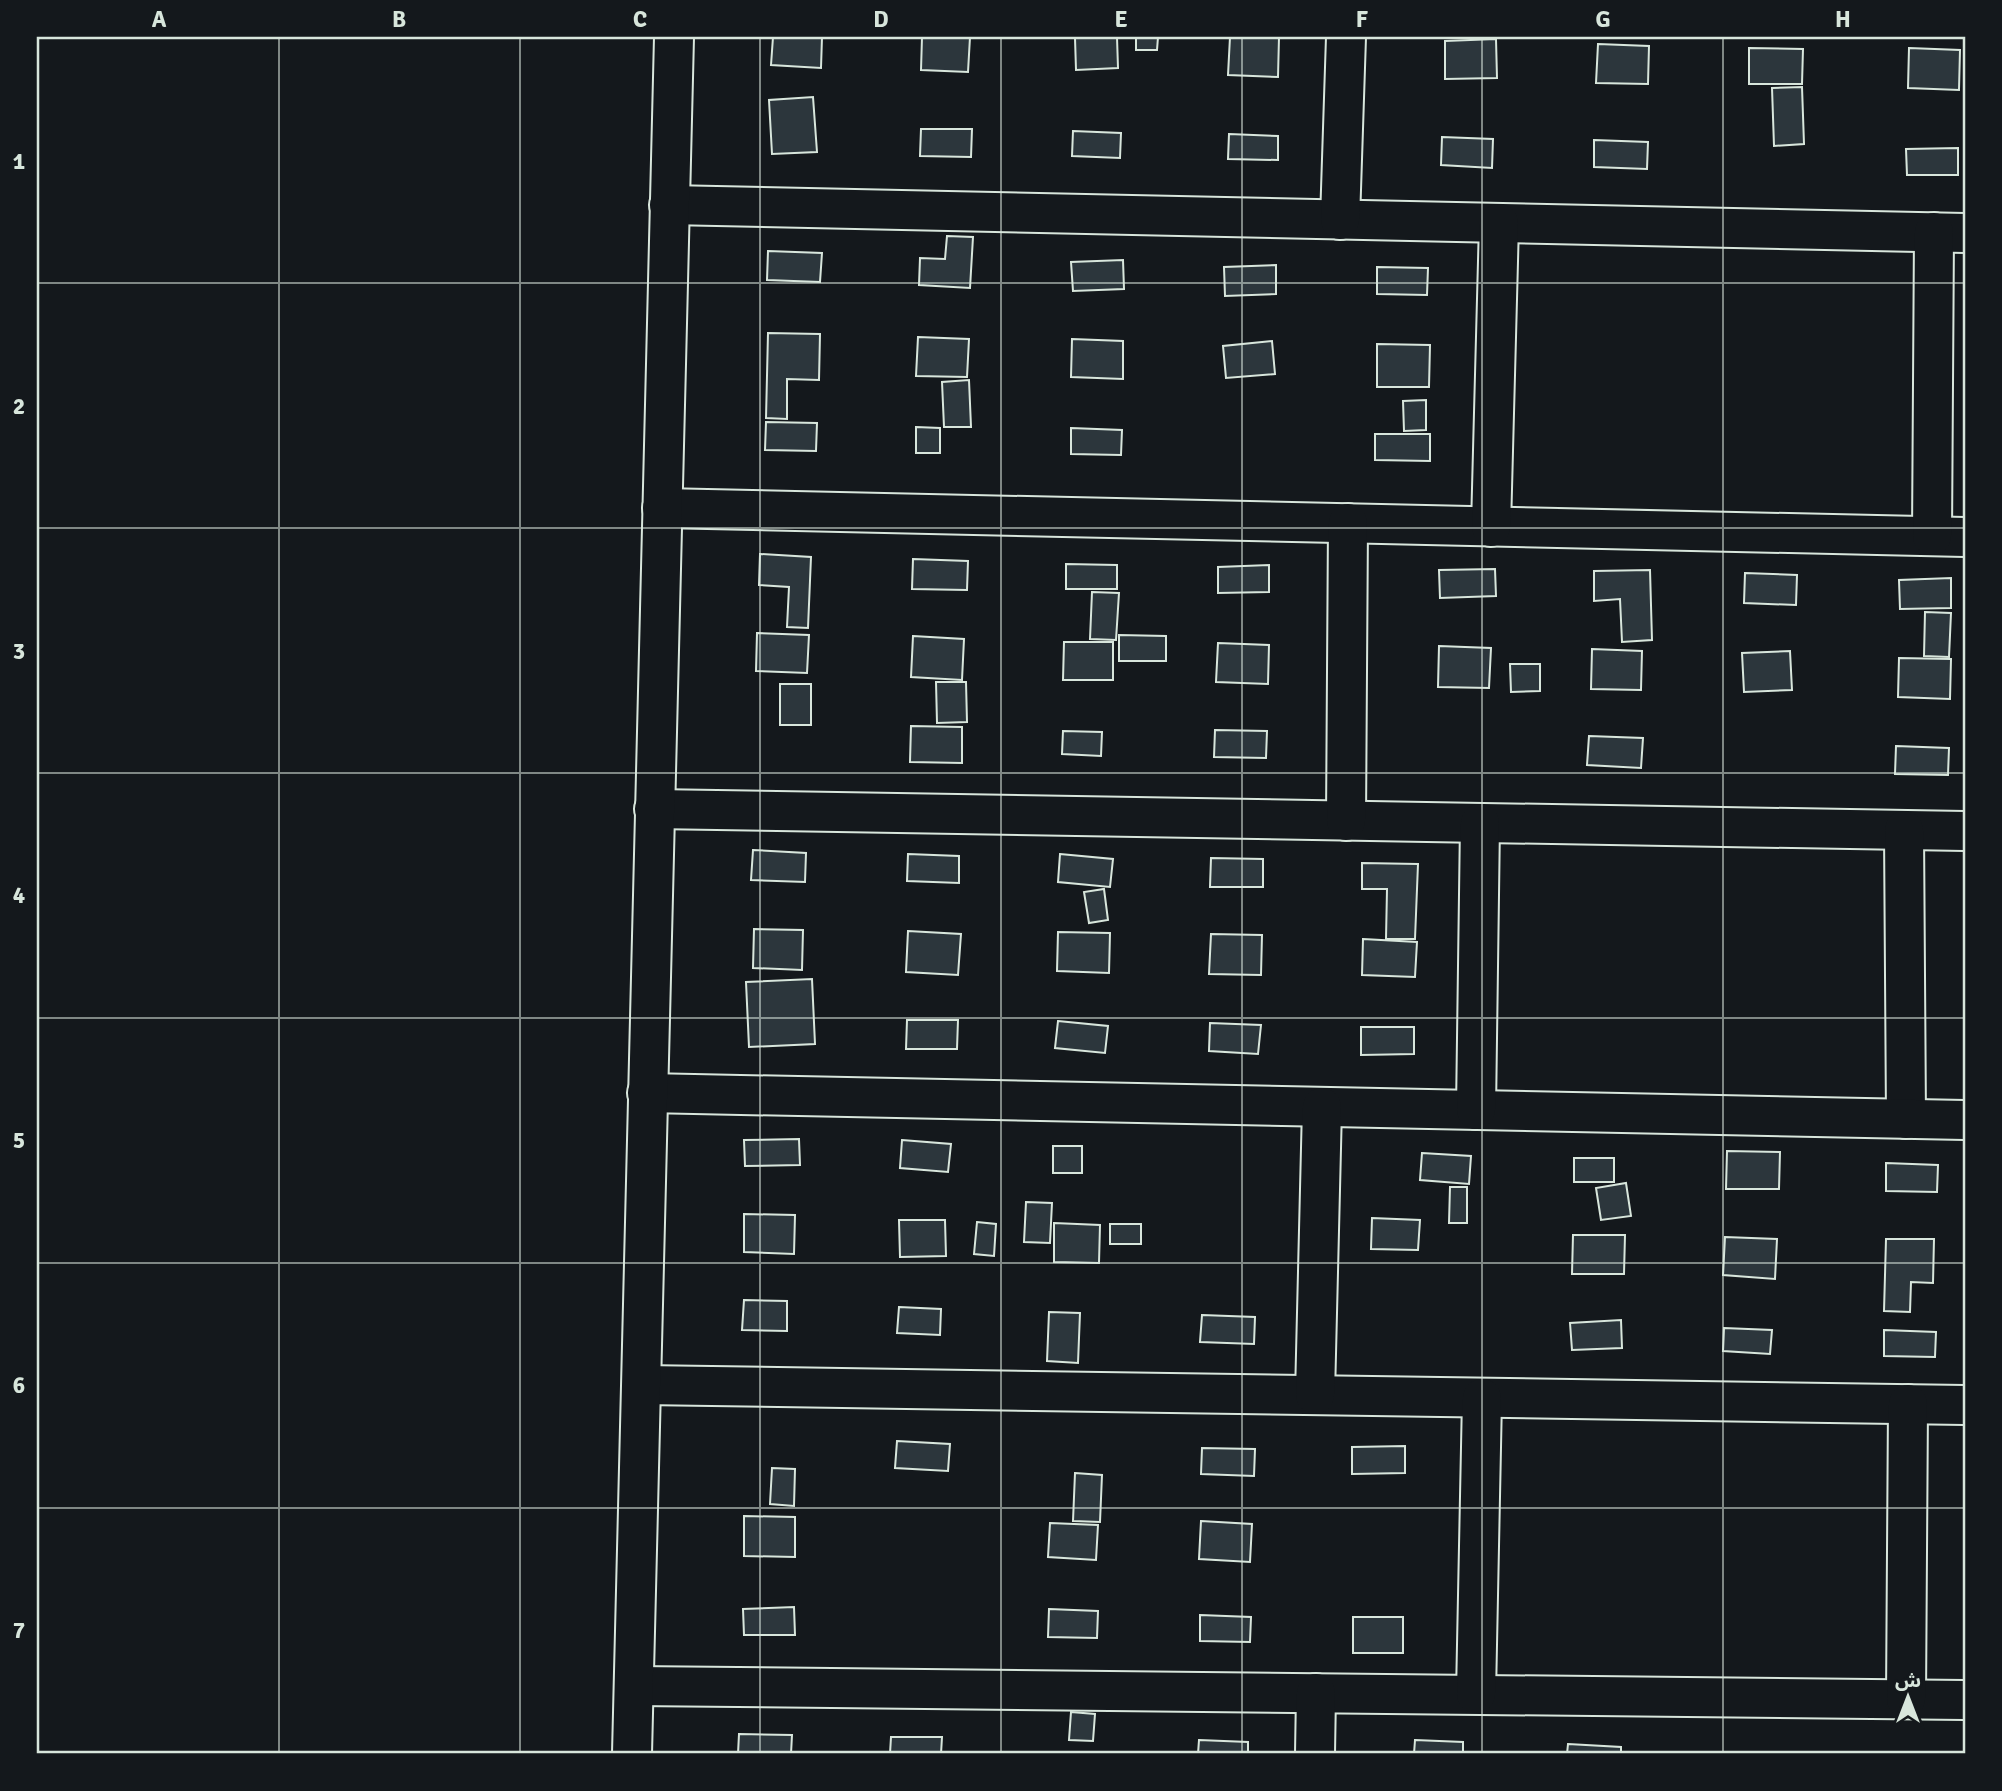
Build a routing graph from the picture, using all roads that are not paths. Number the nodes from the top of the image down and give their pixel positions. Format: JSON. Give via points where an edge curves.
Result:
{"nodes":[{"id":1,"x":674,"y":37,"type":"edge"},
{"id":2,"x":1346,"y":37,"type":"edge"},
{"id":3,"x":669,"y":205,"type":"junction"},
{"id":4,"x":1340,"y":220,"type":"junction"},
{"id":5,"x":1499,"y":223,"type":"junction"},
{"id":6,"x":1949,"y":233,"type":"edge"},
{"id":7,"x":662,"y":508,"type":"junction"},
{"id":8,"x":1348,"y":523,"type":"junction"},
{"id":9,"x":1491,"y":527,"type":"junction"},
{"id":10,"x":1948,"y":536,"type":"edge"},
{"id":11,"x":654,"y":809,"type":"junction"},
{"id":12,"x":1346,"y":821,"type":"junction"},
{"id":13,"x":1480,"y":823,"type":"junction"},
{"id":14,"x":1904,"y":830,"type":"junction"},
{"id":15,"x":1965,"y":831,"type":"edge"},
{"id":16,"x":647,"y":1093,"type":"junction"},
{"id":17,"x":1322,"y":1107,"type":"junction"},
{"id":18,"x":1476,"y":1110,"type":"junction"},
{"id":19,"x":1906,"y":1119,"type":"junction"},
{"id":20,"x":1965,"y":1120,"type":"edge"},
{"id":21,"x":642,"y":1385,"type":"junction"},
{"id":22,"x":1315,"y":1395,"type":"junction"},
{"id":23,"x":1482,"y":1398,"type":"junction"},
{"id":24,"x":1908,"y":1404,"type":"junction"},
{"id":25,"x":1965,"y":1405,"type":"edge"},
{"id":26,"x":634,"y":1686,"type":"junction"},
{"id":27,"x":1317,"y":1693,"type":"junction"},
{"id":28,"x":1476,"y":1695,"type":"junction"},
{"id":29,"x":1906,"y":1699,"type":"junction"},
{"id":30,"x":1965,"y":1700,"type":"edge"},
{"id":31,"x":632,"y":1754,"type":"edge"},
{"id":32,"x":1315,"y":1754,"type":"edge"}],
"edges":[{"from":1,"to":3,"type":"street"},
{"from":2,"to":4,"type":"street"},
{"from":3,"to":4,"type":"street"},
{"from":3,"to":7,"type":"street"},
{"from":4,"to":5,"type":"street"},
{"from":5,"to":6,"type":"street"},
{"from":5,"to":9,"type":"street"},
{"from":6,"to":10,"type":"street"},
{"from":7,"to":8,"type":"street"},
{"from":7,"to":11,"type":"street"},
{"from":8,"to":9,"type":"street"},
{"from":8,"to":12,"type":"street"},
{"from":9,"to":10,"type":"street"},
{"from":11,"to":12,"type":"street"},
{"from":11,"to":16,"type":"street"},
{"from":12,"to":13,"type":"street"},
{"from":13,"to":14,"type":"street"},
{"from":13,"to":18,"type":"street"},
{"from":14,"to":15,"type":"street"},
{"from":14,"to":19,"type":"street"},
{"from":16,"to":17,"type":"street"},
{"from":16,"to":21,"type":"street"},
{"from":17,"to":18,"type":"street"},
{"from":17,"to":22,"type":"street"},
{"from":18,"to":19,"type":"street"},
{"from":19,"to":20,"type":"street"},
{"from":21,"to":22,"type":"street"},
{"from":21,"to":26,"type":"street"},
{"from":22,"to":23,"type":"street"},
{"from":23,"to":24,"type":"street"},
{"from":23,"to":28,"type":"street"},
{"from":24,"to":25,"type":"street"},
{"from":24,"to":29,"type":"street"},
{"from":26,"to":27,"type":"street"},
{"from":26,"to":31,"type":"street"},
{"from":27,"to":28,"type":"street"},
{"from":27,"to":32,"type":"street"},
{"from":28,"to":29,"type":"street"},
{"from":29,"to":30,"type":"street"}]}
